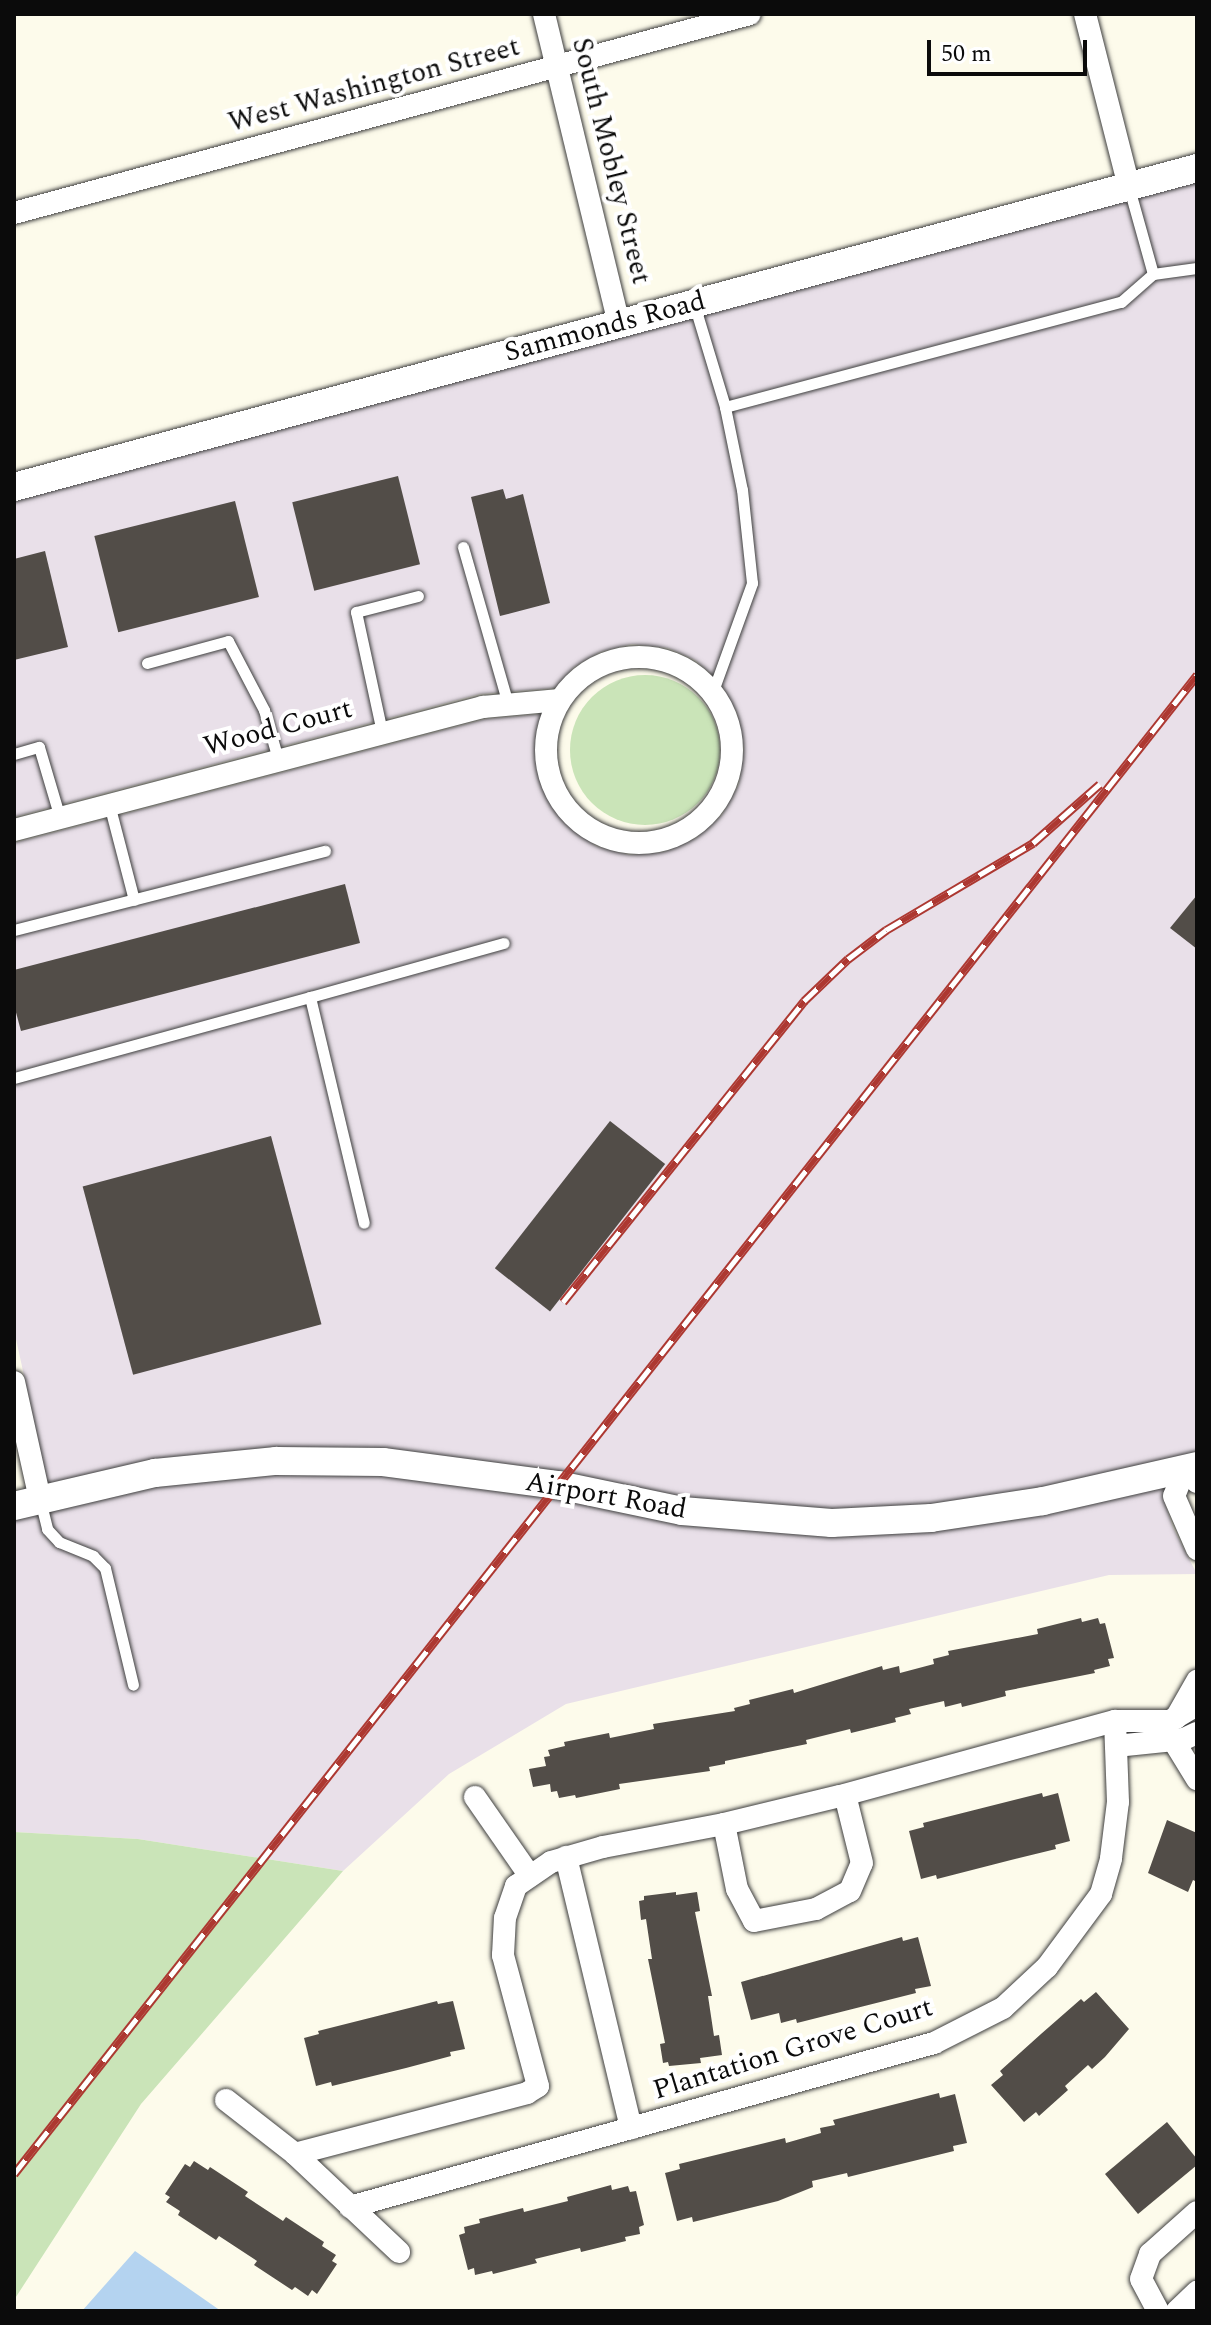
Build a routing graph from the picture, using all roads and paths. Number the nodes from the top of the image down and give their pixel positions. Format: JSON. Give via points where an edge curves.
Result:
{"nodes":[{"id":1,"x":544,"y":14,"type":"edge"},
{"id":2,"x":750,"y":14,"type":"edge"},
{"id":3,"x":1085,"y":14,"type":"edge"},
{"id":4,"x":558,"y":66,"type":"junction"},
{"id":5,"x":1197,"y":168,"type":"edge"},
{"id":6,"x":1129,"y":186,"type":"junction"},
{"id":7,"x":14,"y":213,"type":"edge"},
{"id":8,"x":1197,"y":268,"type":"edge"},
{"id":9,"x":1153,"y":274,"type":"junction"},
{"id":10,"x":694,"y":303,"type":"junction"},
{"id":11,"x":619,"y":323,"type":"junction"},
{"id":12,"x":725,"y":407,"type":"junction"},
{"id":13,"x":14,"y":487,"type":"edge"},
{"id":14,"x":463,"y":547,"type":"dead end"},
{"id":15,"x":418,"y":596,"type":"dead end"},
{"id":16,"x":147,"y":663,"type":"dead end"},
{"id":17,"x":713,"y":691,"type":"junction"},
{"id":18,"x":560,"y":700,"type":"junction"},
{"id":19,"x":508,"y":704,"type":"junction"},
{"id":20,"x":382,"y":732,"type":"junction"},
{"id":21,"x":14,"y":754,"type":"edge"},
{"id":22,"x":278,"y":759,"type":"junction"},
{"id":23,"x":109,"y":804,"type":"junction"},
{"id":24,"x":60,"y":818,"type":"junction"},
{"id":25,"x":14,"y":830,"type":"edge"},
{"id":26,"x":325,"y":851,"type":"dead end"},
{"id":27,"x":134,"y":900,"type":"junction"},
{"id":28,"x":14,"y":930,"type":"edge"},
{"id":29,"x":504,"y":943,"type":"dead end"},
{"id":30,"x":310,"y":997,"type":"junction"},
{"id":31,"x":14,"y":1078,"type":"edge"},
{"id":32,"x":364,"y":1223,"type":"dead end"},
{"id":33,"x":14,"y":1382,"type":"edge"},
{"id":34,"x":1193,"y":1472,"type":"edge"},
{"id":35,"x":27,"y":1503,"type":"edge"},
{"id":36,"x":1197,"y":1549,"type":"edge"},
{"id":37,"x":1197,"y":1681,"type":"edge"},
{"id":38,"x":133,"y":1685,"type":"dead end"},
{"id":39,"x":1197,"y":1705,"type":"edge"},
{"id":40,"x":1115,"y":1721,"type":"junction"},
{"id":41,"x":1184,"y":1734,"type":"edge"},
{"id":42,"x":1116,"y":1746,"type":"junction"},
{"id":43,"x":1197,"y":1779,"type":"edge"},
{"id":44,"x":845,"y":1795,"type":"junction"},
{"id":45,"x":475,"y":1797,"type":"dead end"},
{"id":46,"x":724,"y":1824,"type":"junction"},
{"id":47,"x":566,"y":1857,"type":"junction"},
{"id":48,"x":530,"y":1876,"type":"junction"},
{"id":49,"x":226,"y":2100,"type":"dead end"},
{"id":50,"x":631,"y":2128,"type":"junction"},
{"id":51,"x":295,"y":2154,"type":"junction"},
{"id":52,"x":350,"y":2207,"type":"junction"},
{"id":53,"x":1197,"y":2212,"type":"edge"},
{"id":54,"x":399,"y":2252,"type":"dead end"},
{"id":55,"x":1197,"y":2292,"type":"edge"},
{"id":56,"x":1158,"y":2311,"type":"edge"},
{"id":57,"x":1177,"y":2311,"type":"edge"}],
"edges":[{"from":1,"to":4,"type":"street","name":"South Mobley Street"},
{"from":2,"to":4,"type":"street","name":"West Washington Street"},
{"from":3,"to":6,"type":"street"},
{"from":4,"to":7,"type":"street","name":"West Washington Street"},
{"from":4,"to":11,"type":"street","name":"South Mobley Street"},
{"from":5,"to":6,"type":"street","name":"Sammonds Road"},
{"from":6,"to":9,"type":"lane"},
{"from":6,"to":10,"type":"street","name":"Sammonds Road"},
{"from":8,"to":9,"type":"lane"},
{"from":9,"to":12,"type":"lane","via":[[1121,302]]},
{"from":10,"to":11,"type":"street","name":"Sammonds Road"},
{"from":10,"to":12,"type":"lane"},
{"from":11,"to":13,"type":"street","name":"Sammonds Road"},
{"from":12,"to":17,"type":"lane","via":[[742,490],[752,583]]},
{"from":14,"to":19,"type":"lane"},
{"from":15,"to":20,"type":"lane","via":[[356,612]]},
{"from":16,"to":22,"type":"lane","via":[[228,641],[264,710]]},
{"from":17,"to":18,"type":"street","via":[[691,671],[634,656],[605,663],[580,678]]},
{"from":17,"to":18,"type":"street","via":[[728,719],[733,750],[728,781],[712,808],[689,829],[660,841],[628,842],[598,834],[573,815],[555,790],[546,760],[548,729]]},
{"from":18,"to":19,"type":"street","name":"Wood Court"},
{"from":19,"to":20,"type":"street","name":"Wood Court"},
{"from":20,"to":22,"type":"street","name":"Wood Court"},
{"from":21,"to":24,"type":"lane","via":[[39,747]]},
{"from":22,"to":23,"type":"street","name":"Wood Court"},
{"from":23,"to":24,"type":"street","name":"Wood Court"},
{"from":23,"to":27,"type":"lane"},
{"from":24,"to":25,"type":"street","name":"Wood Court"},
{"from":26,"to":27,"type":"lane"},
{"from":27,"to":28,"type":"lane"},
{"from":29,"to":30,"type":"lane"},
{"from":30,"to":31,"type":"lane"},
{"from":30,"to":32,"type":"lane"},
{"from":33,"to":35,"type":"street"},
{"from":34,"to":35,"type":"street","name":"Airport Road","via":[[931,1518],[832,1523],[682,1511],[558,1485],[383,1462],[276,1461],[155,1473]]},
{"from":34,"to":36,"type":"street","via":[[1174,1496]]},
{"from":35,"to":38,"type":"lane","via":[[59,1542],[93,1556],[105,1568]]},
{"from":37,"to":41,"type":"street"},
{"from":39,"to":41,"type":"street"},
{"from":40,"to":41,"type":"street","via":[[1152,1723]]},
{"from":40,"to":42,"type":"street","name":"Plantation Grove Court"},
{"from":40,"to":44,"type":"street"},
{"from":41,"to":42,"type":"street"},
{"from":41,"to":43,"type":"street"},
{"from":42,"to":50,"type":"street","name":"Plantation Grove Court","via":[[1118,1802],[1101,1894],[1047,1967],[1003,2008],[934,2043]]},
{"from":44,"to":46,"type":"street"},
{"from":44,"to":46,"type":"street","via":[[862,1863],[850,1891],[816,1909],[754,1921],[737,1889]]},
{"from":45,"to":48,"type":"street"},
{"from":46,"to":47,"type":"street"},
{"from":47,"to":48,"type":"street"},
{"from":47,"to":50,"type":"street","name":"Plantation Grove Court"},
{"from":48,"to":51,"type":"street","via":[[516,1886],[505,1918],[503,1955],[538,2086]]},
{"from":49,"to":51,"type":"street"},
{"from":50,"to":52,"type":"street","name":"Plantation Grove Court"},
{"from":51,"to":52,"type":"street"},
{"from":52,"to":54,"type":"street"},
{"from":53,"to":56,"type":"street","via":[[1150,2254],[1141,2279]]},
{"from":55,"to":57,"type":"street"}]}
